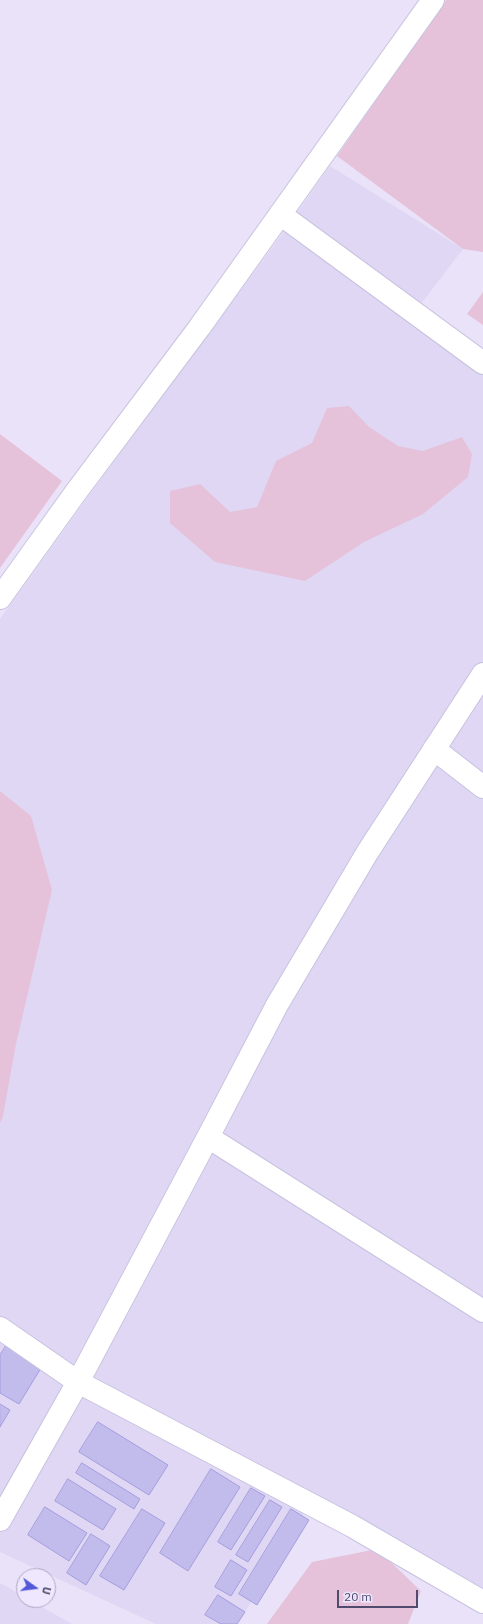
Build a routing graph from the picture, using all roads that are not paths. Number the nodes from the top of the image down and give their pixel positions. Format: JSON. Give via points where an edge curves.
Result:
{"nodes":[{"id":1,"x":433,"y":0,"type":"edge"},
{"id":2,"x":280,"y":214,"type":"junction"},
{"id":3,"x":483,"y":363,"type":"edge"},
{"id":4,"x":0,"y":598,"type":"edge"},
{"id":5,"x":483,"y":674,"type":"edge"},
{"id":6,"x":434,"y":749,"type":"junction"},
{"id":7,"x":483,"y":787,"type":"edge"},
{"id":8,"x":208,"y":1137,"type":"junction"},
{"id":9,"x":483,"y":1311,"type":"edge"},
{"id":10,"x":0,"y":1328,"type":"edge"},
{"id":11,"x":78,"y":1382,"type":"junction"},
{"id":12,"x":0,"y":1520,"type":"edge"},
{"id":13,"x":483,"y":1602,"type":"edge"}],
"edges":[{"from":1,"to":2,"type":"street"},
{"from":2,"to":3,"type":"street"},
{"from":2,"to":4,"type":"street"},
{"from":5,"to":6,"type":"street"},
{"from":6,"to":7,"type":"street"},
{"from":6,"to":8,"type":"street","via":[[367,853],[277,1004]]},
{"from":8,"to":9,"type":"street"},
{"from":8,"to":11,"type":"street"},
{"from":10,"to":11,"type":"street"},
{"from":11,"to":12,"type":"street"},
{"from":11,"to":13,"type":"street","via":[[352,1526]]}]}
